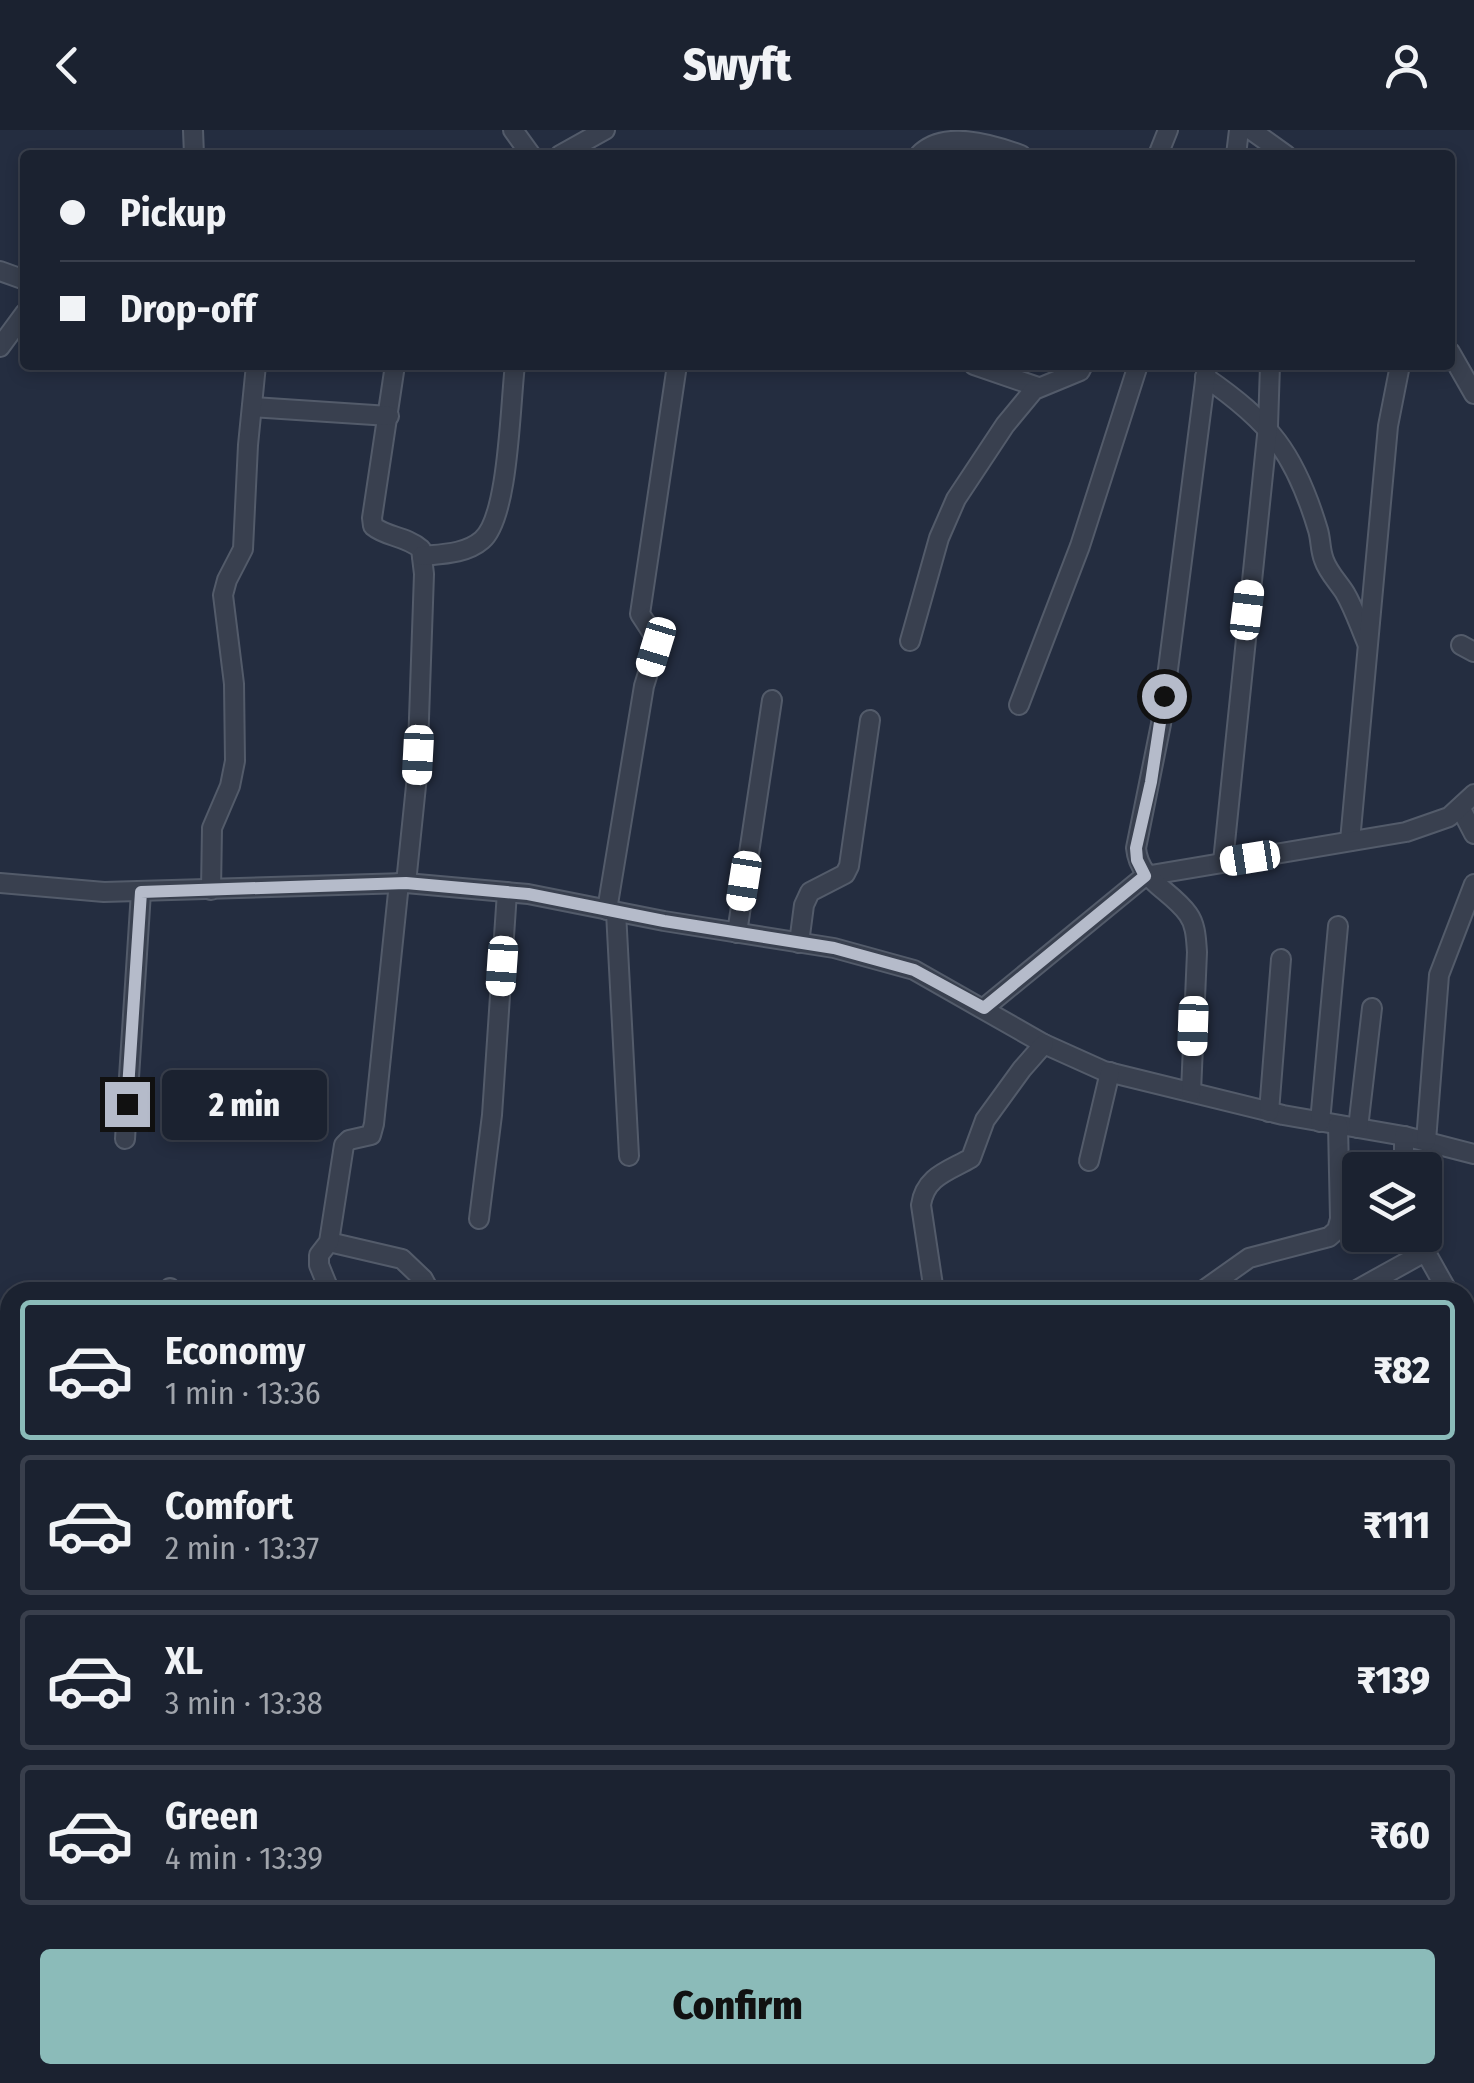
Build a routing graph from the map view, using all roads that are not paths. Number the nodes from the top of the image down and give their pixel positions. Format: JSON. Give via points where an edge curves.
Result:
{"nodes":[{"id":1,"x":605,"y":130,"type":"edge"},
{"id":2,"x":1251,"y":130,"type":"edge"},
{"id":3,"x":569,"y":150,"type":"edge"},
{"id":4,"x":922,"y":150,"type":"edge"},
{"id":5,"x":1005,"y":150,"type":"edge"},
{"id":6,"x":1279,"y":150,"type":"edge"},
{"id":7,"x":20,"y":320,"type":"edge"},
{"id":8,"x":0,"y":347,"type":"edge"},
{"id":9,"x":1455,"y":361,"type":"edge"},
{"id":10,"x":256,"y":370,"type":"edge"},
{"id":11,"x":394,"y":370,"type":"edge"},
{"id":12,"x":515,"y":370,"type":"edge"},
{"id":13,"x":676,"y":370,"type":"edge"},
{"id":14,"x":988,"y":370,"type":"edge"},
{"id":15,"x":1080,"y":370,"type":"edge"},
{"id":16,"x":1136,"y":370,"type":"edge"},
{"id":17,"x":1270,"y":370,"type":"edge"},
{"id":18,"x":1399,"y":370,"type":"edge"},
{"id":19,"x":1206,"y":371,"type":"edge"},
{"id":20,"x":1038,"y":388,"type":"junction"},
{"id":21,"x":1474,"y":394,"type":"edge"},
{"id":22,"x":252,"y":407,"type":"junction"},
{"id":23,"x":389,"y":416,"type":"junction"},
{"id":24,"x":1268,"y":426,"type":"junction"},
{"id":25,"x":422,"y":556,"type":"junction"},
{"id":26,"x":910,"y":641,"type":"dead end"},
{"id":27,"x":1368,"y":644,"type":"junction"},
{"id":28,"x":772,"y":700,"type":"dead end"},
{"id":29,"x":1019,"y":705,"type":"dead end"},
{"id":30,"x":870,"y":720,"type":"dead end"},
{"id":31,"x":1474,"y":794,"type":"edge"},
{"id":32,"x":1460,"y":809,"type":"junction"},
{"id":33,"x":1474,"y":834,"type":"edge"},
{"id":34,"x":1350,"y":841,"type":"junction"},
{"id":35,"x":1224,"y":862,"type":"junction"},
{"id":36,"x":1145,"y":876,"type":"junction"},
{"id":37,"x":402,"y":883,"type":"junction"},
{"id":38,"x":0,"y":884,"type":"edge"},
{"id":39,"x":1474,"y":884,"type":"edge"},
{"id":40,"x":211,"y":890,"type":"junction"},
{"id":41,"x":141,"y":892,"type":"junction"},
{"id":42,"x":507,"y":892,"type":"junction"},
{"id":43,"x":611,"y":911,"type":"junction"},
{"id":44,"x":1338,"y":926,"type":"dead end"},
{"id":45,"x":737,"y":933,"type":"junction"},
{"id":46,"x":799,"y":943,"type":"junction"},
{"id":47,"x":1281,"y":959,"type":"dead end"},
{"id":48,"x":984,"y":1008,"type":"junction"},
{"id":49,"x":1372,"y":1008,"type":"dead end"},
{"id":50,"x":1044,"y":1044,"type":"junction"},
{"id":51,"x":1110,"y":1072,"type":"junction"},
{"id":52,"x":1190,"y":1092,"type":"junction"},
{"id":53,"x":1269,"y":1112,"type":"junction"},
{"id":54,"x":1329,"y":1123,"type":"junction"},
{"id":55,"x":1358,"y":1128,"type":"junction"},
{"id":56,"x":1404,"y":1136,"type":"junction"},
{"id":57,"x":125,"y":1139,"type":"dead end"},
{"id":58,"x":1426,"y":1141,"type":"junction"},
{"id":59,"x":1404,"y":1152,"type":"edge"},
{"id":60,"x":1474,"y":1154,"type":"edge"},
{"id":61,"x":629,"y":1156,"type":"dead end"},
{"id":62,"x":1089,"y":1160,"type":"dead end"},
{"id":63,"x":479,"y":1220,"type":"dead end"},
{"id":64,"x":330,"y":1242,"type":"junction"},
{"id":65,"x":1409,"y":1252,"type":"edge"},
{"id":66,"x":1426,"y":1252,"type":"edge"},
{"id":67,"x":326,"y":1282,"type":"edge"},
{"id":68,"x":423,"y":1282,"type":"edge"},
{"id":69,"x":933,"y":1282,"type":"edge"},
{"id":70,"x":1214,"y":1282,"type":"edge"},
{"id":71,"x":1367,"y":1282,"type":"edge"},
{"id":72,"x":1442,"y":1282,"type":"edge"}],
"edges":[{"from":1,"to":3,"type":"street"},
{"from":2,"to":6,"type":"street"},
{"from":4,"to":5,"type":"street","via":[[957,134]]},
{"from":7,"to":8,"type":"street"},
{"from":9,"to":21,"type":"street"},
{"from":10,"to":22,"type":"street"},
{"from":11,"to":23,"type":"street"},
{"from":12,"to":25,"type":"street","via":[[493,529],[466,550]]},
{"from":13,"to":43,"type":"street","via":[[640,614],[656,647],[644,686]]},
{"from":14,"to":20,"type":"street"},
{"from":15,"to":20,"type":"street"},
{"from":16,"to":29,"type":"street"},
{"from":17,"to":24,"type":"street"},
{"from":18,"to":27,"type":"street"},
{"from":19,"to":24,"type":"street"},
{"from":19,"to":36,"type":"street","via":[[1161,724],[1136,848]]},
{"from":20,"to":26,"type":"street","via":[[1004,425],[956,499]]},
{"from":22,"to":23,"type":"street"},
{"from":22,"to":40,"type":"street","via":[[243,548],[223,595],[234,684],[234,761],[212,828]]},
{"from":23,"to":25,"type":"street","via":[[373,526],[416,544]]},
{"from":24,"to":27,"type":"street","via":[[1303,485],[1322,556]]},
{"from":24,"to":35,"type":"street"},
{"from":25,"to":37,"type":"street","via":[[417,776]]},
{"from":27,"to":34,"type":"street"},
{"from":28,"to":45,"type":"street"},
{"from":30,"to":46,"type":"street","via":[[848,866],[810,892]]},
{"from":31,"to":32,"type":"street"},
{"from":32,"to":33,"type":"street"},
{"from":32,"to":34,"type":"street","via":[[1431,825]]},
{"from":34,"to":35,"type":"street"},
{"from":35,"to":36,"type":"street"},
{"from":36,"to":48,"type":"street"},
{"from":36,"to":52,"type":"street","via":[[1189,915],[1195,929]]},
{"from":37,"to":40,"type":"street"},
{"from":37,"to":42,"type":"street"},
{"from":37,"to":64,"type":"street","via":[[374,1124],[371,1134],[344,1144]]},
{"from":38,"to":41,"type":"street"},
{"from":39,"to":58,"type":"street","via":[[1439,975]]},
{"from":40,"to":41,"type":"street"},
{"from":41,"to":57,"type":"street"},
{"from":42,"to":43,"type":"street"},
{"from":42,"to":63,"type":"street"},
{"from":43,"to":45,"type":"street"},
{"from":43,"to":61,"type":"street"},
{"from":44,"to":54,"type":"street"},
{"from":45,"to":46,"type":"street"},
{"from":46,"to":48,"type":"street","via":[[914,970]]},
{"from":47,"to":53,"type":"street"},
{"from":48,"to":50,"type":"street"},
{"from":49,"to":55,"type":"street"},
{"from":50,"to":51,"type":"street"},
{"from":50,"to":69,"type":"street","via":[[985,1120],[972,1158],[936,1176],[923,1191]]},
{"from":51,"to":52,"type":"street"},
{"from":51,"to":62,"type":"street"},
{"from":52,"to":53,"type":"street"},
{"from":53,"to":54,"type":"street"},
{"from":54,"to":55,"type":"street"},
{"from":54,"to":70,"type":"street","via":[[1337,1230],[1329,1238],[1249,1258]]},
{"from":55,"to":56,"type":"street"},
{"from":56,"to":58,"type":"street"},
{"from":56,"to":59,"type":"street"},
{"from":58,"to":60,"type":"street"},
{"from":64,"to":67,"type":"street","via":[[319,1256]]},
{"from":64,"to":68,"type":"street","via":[[402,1259]]},
{"from":65,"to":71,"type":"street"},
{"from":66,"to":72,"type":"street"}]}
